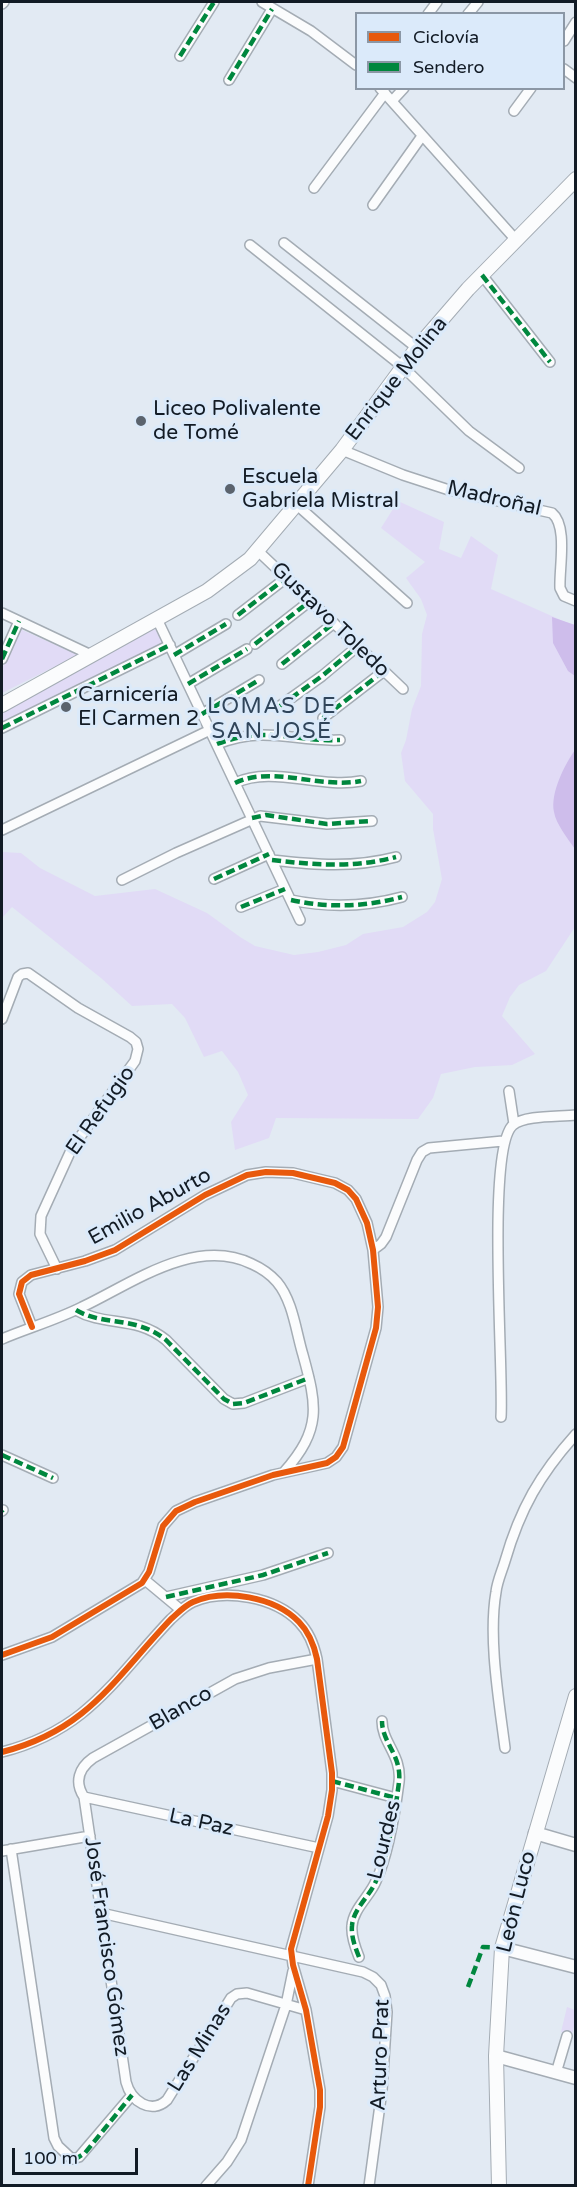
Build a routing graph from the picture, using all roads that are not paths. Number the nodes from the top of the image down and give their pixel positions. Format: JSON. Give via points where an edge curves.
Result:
{"nodes":[{"id":1,"x":214,"y":2,"type":"edge"},
{"id":2,"x":262,"y":2,"type":"edge"},
{"id":3,"x":273,"y":9,"type":"junction"},
{"id":4,"x":576,"y":22,"type":"edge"},
{"id":5,"x":565,"y":39,"type":"edge"},
{"id":6,"x":180,"y":56,"type":"dead end"},
{"id":7,"x":355,"y":64,"type":"edge"},
{"id":8,"x":229,"y":80,"type":"dead end"},
{"id":9,"x":402,"y":90,"type":"edge"},
{"id":10,"x":530,"y":90,"type":"edge"},
{"id":11,"x":382,"y":91,"type":"edge"},
{"id":12,"x":392,"y":101,"type":"junction"},
{"id":13,"x":514,"y":111,"type":"dead end"},
{"id":14,"x":422,"y":136,"type":"junction"},
{"id":15,"x":576,"y":179,"type":"edge"},
{"id":16,"x":314,"y":188,"type":"dead end"},
{"id":17,"x":373,"y":205,"type":"dead end"},
{"id":18,"x":516,"y":240,"type":"junction"},
{"id":19,"x":284,"y":243,"type":"dead end"},
{"id":20,"x":250,"y":245,"type":"dead end"},
{"id":21,"x":482,"y":275,"type":"junction"},
{"id":22,"x":417,"y":348,"type":"junction"},
{"id":23,"x":550,"y":362,"type":"dead end"},
{"id":24,"x":403,"y":367,"type":"junction"},
{"id":25,"x":342,"y":450,"type":"junction"},
{"id":26,"x":519,"y":468,"type":"dead end"},
{"id":27,"x":297,"y":505,"type":"junction"},
{"id":28,"x":258,"y":551,"type":"junction"},
{"id":29,"x":286,"y":578,"type":"junction"},
{"id":30,"x":310,"y":601,"type":"junction"},
{"id":31,"x":576,"y":601,"type":"edge"},
{"id":32,"x":408,"y":603,"type":"dead end"},
{"id":33,"x":2,"y":613,"type":"edge"},
{"id":34,"x":238,"y":615,"type":"dead end"},
{"id":35,"x":157,"y":619,"type":"junction"},
{"id":36,"x":19,"y":621,"type":"junction"},
{"id":37,"x":334,"y":623,"type":"junction"},
{"id":38,"x":226,"y":624,"type":"dead end"},
{"id":39,"x":170,"y":645,"type":"junction"},
{"id":40,"x":358,"y":646,"type":"junction"},
{"id":41,"x":91,"y":654,"type":"junction"},
{"id":42,"x":174,"y":655,"type":"junction"},
{"id":43,"x":2,"y":659,"type":"edge"},
{"id":44,"x":282,"y":664,"type":"dead end"},
{"id":45,"x":384,"y":671,"type":"junction"},
{"id":46,"x":259,"y":680,"type":"dead end"},
{"id":47,"x":188,"y":684,"type":"junction"},
{"id":48,"x":403,"y":689,"type":"dead end"},
{"id":49,"x":2,"y":705,"type":"edge"},
{"id":50,"x":280,"y":706,"type":"dead end"},
{"id":51,"x":202,"y":714,"type":"junction"},
{"id":52,"x":323,"y":718,"type":"dead end"},
{"id":53,"x":2,"y":728,"type":"edge"},
{"id":54,"x":210,"y":730,"type":"junction"},
{"id":55,"x":340,"y":740,"type":"dead end"},
{"id":56,"x":217,"y":744,"type":"junction"},
{"id":57,"x":361,"y":781,"type":"dead end"},
{"id":58,"x":235,"y":783,"type":"junction"},
{"id":59,"x":252,"y":818,"type":"junction"},
{"id":60,"x":372,"y":821,"type":"dead end"},
{"id":61,"x":2,"y":830,"type":"edge"},
{"id":62,"x":396,"y":856,"type":"dead end"},
{"id":63,"x":270,"y":857,"type":"junction"},
{"id":64,"x":214,"y":879,"type":"dead end"},
{"id":65,"x":122,"y":880,"type":"dead end"},
{"id":66,"x":285,"y":888,"type":"junction"},
{"id":67,"x":402,"y":897,"type":"dead end"},
{"id":68,"x":291,"y":900,"type":"junction"},
{"id":69,"x":241,"y":907,"type":"dead end"},
{"id":70,"x":300,"y":921,"type":"dead end"},
{"id":71,"x":2,"y":1019,"type":"edge"},
{"id":72,"x":509,"y":1091,"type":"dead end"},
{"id":73,"x":576,"y":1115,"type":"edge"},
{"id":74,"x":514,"y":1124,"type":"junction"},
{"id":75,"x":504,"y":1142,"type":"junction"},
{"id":76,"x":373,"y":1250,"type":"junction"},
{"id":77,"x":57,"y":1269,"type":"junction"},
{"id":78,"x":76,"y":1310,"type":"junction"},
{"id":79,"x":32,"y":1327,"type":"junction"},
{"id":80,"x":2,"y":1339,"type":"edge"},
{"id":81,"x":309,"y":1378,"type":"junction"},
{"id":82,"x":501,"y":1417,"type":"dead end"},
{"id":83,"x":576,"y":1434,"type":"edge"},
{"id":84,"x":2,"y":1455,"type":"edge"},
{"id":85,"x":284,"y":1472,"type":"junction"},
{"id":86,"x":53,"y":1478,"type":"dead end"},
{"id":87,"x":328,"y":1553,"type":"dead end"},
{"id":88,"x":146,"y":1580,"type":"junction"},
{"id":89,"x":191,"y":1591,"type":"junction"},
{"id":90,"x":166,"y":1597,"type":"junction"},
{"id":91,"x":194,"y":1602,"type":"junction"},
{"id":92,"x":181,"y":1610,"type":"junction"},
{"id":93,"x":2,"y":1655,"type":"edge"},
{"id":94,"x":317,"y":1659,"type":"junction"},
{"id":95,"x":576,"y":1696,"type":"edge"},
{"id":96,"x":382,"y":1721,"type":"dead end"},
{"id":97,"x":572,"y":1722,"type":"edge"},
{"id":98,"x":505,"y":1748,"type":"dead end"},
{"id":99,"x":2,"y":1752,"type":"edge"},
{"id":100,"x":332,"y":1781,"type":"junction"},
{"id":101,"x":84,"y":1797,"type":"junction"},
{"id":102,"x":396,"y":1798,"type":"junction"},
{"id":103,"x":535,"y":1833,"type":"junction"},
{"id":104,"x":90,"y":1836,"type":"junction"},
{"id":105,"x":576,"y":1845,"type":"edge"},
{"id":106,"x":319,"y":1848,"type":"junction"},
{"id":107,"x":6,"y":1850,"type":"edge"},
{"id":108,"x":101,"y":1913,"type":"junction"},
{"id":109,"x":502,"y":1948,"type":"junction"},
{"id":110,"x":359,"y":1957,"type":"dead end"},
{"id":111,"x":292,"y":1961,"type":"junction"},
{"id":112,"x":576,"y":1967,"type":"edge"},
{"id":113,"x":286,"y":2005,"type":"junction"},
{"id":114,"x":306,"y":2010,"type":"junction"},
{"id":115,"x":567,"y":2036,"type":"dead end"},
{"id":116,"x":496,"y":2056,"type":"junction"},
{"id":117,"x":556,"y":2073,"type":"junction"},
{"id":118,"x":576,"y":2078,"type":"edge"},
{"id":119,"x":132,"y":2095,"type":"junction"},
{"id":120,"x":206,"y":2186,"type":"edge"},
{"id":121,"x":308,"y":2186,"type":"edge"},
{"id":122,"x":369,"y":2186,"type":"edge"},
{"id":123,"x":499,"y":2186,"type":"edge"}],
"edges":[{"from":1,"to":6,"type":"street"},
{"from":2,"to":3,"type":"street"},
{"from":3,"to":7,"type":"street"},
{"from":3,"to":8,"type":"street"},
{"from":4,"to":5,"type":"street"},
{"from":9,"to":12,"type":"street"},
{"from":10,"to":13,"type":"street"},
{"from":11,"to":12,"type":"street"},
{"from":11,"to":16,"type":"street"},
{"from":12,"to":14,"type":"street"},
{"from":14,"to":17,"type":"street"},
{"from":14,"to":18,"type":"street"},
{"from":15,"to":18,"type":"main road","name":"Enrique Molina"},
{"from":18,"to":21,"type":"main road","name":"Enrique Molina"},
{"from":19,"to":22,"type":"street"},
{"from":20,"to":24,"type":"street"},
{"from":21,"to":22,"type":"main road","name":"Enrique Molina"},
{"from":21,"to":23,"type":"street"},
{"from":22,"to":24,"type":"main road","name":"Enrique Molina"},
{"from":24,"to":25,"type":"main road","name":"Enrique Molina"},
{"from":24,"to":26,"type":"street","via":[[469,431]]},
{"from":25,"to":27,"type":"main road","name":"Enrique Molina"},
{"from":25,"to":31,"type":"street","name":"Madroñal","via":[[449,490],[552,513],[561,529],[560,588],[564,596]]},
{"from":27,"to":28,"type":"main road","name":"Enrique Molina"},
{"from":27,"to":32,"type":"street"},
{"from":28,"to":29,"type":"street","name":"Gustavo Toledo"},
{"from":28,"to":35,"type":"main road","name":"Enrique Molina","via":[[220,582]]},
{"from":29,"to":30,"type":"street","name":"Gustavo Toledo"},
{"from":29,"to":34,"type":"street"},
{"from":30,"to":37,"type":"street","name":"Gustavo Toledo"},
{"from":30,"to":47,"type":"street","via":[[251,647]]},
{"from":33,"to":36,"type":"street"},
{"from":35,"to":39,"type":"street"},
{"from":35,"to":41,"type":"main road","name":"Enrique Molina"},
{"from":36,"to":41,"type":"street"},
{"from":36,"to":43,"type":"street"},
{"from":37,"to":40,"type":"street","name":"Gustavo Toledo"},
{"from":37,"to":44,"type":"street"},
{"from":38,"to":42,"type":"street"},
{"from":39,"to":42,"type":"street"},
{"from":39,"to":53,"type":"street"},
{"from":40,"to":45,"type":"street","name":"Gustavo Toledo"},
{"from":40,"to":50,"type":"street"},
{"from":41,"to":49,"type":"main road","name":"Enrique Molina"},
{"from":42,"to":47,"type":"street"},
{"from":45,"to":48,"type":"street","name":"Gustavo Toledo"},
{"from":45,"to":52,"type":"street"},
{"from":46,"to":51,"type":"street"},
{"from":47,"to":51,"type":"street"},
{"from":51,"to":54,"type":"street"},
{"from":54,"to":56,"type":"street"},
{"from":54,"to":61,"type":"street"},
{"from":55,"to":56,"type":"street","via":[[259,734]]},
{"from":56,"to":58,"type":"street"},
{"from":57,"to":58,"type":"street","via":[[333,784],[262,776]]},
{"from":58,"to":59,"type":"street"},
{"from":59,"to":60,"type":"street","via":[[266,815],[327,824]]},
{"from":59,"to":63,"type":"street"},
{"from":59,"to":65,"type":"street"},
{"from":62,"to":63,"type":"street","via":[[345,866]]},
{"from":63,"to":64,"type":"street"},
{"from":63,"to":66,"type":"street"},
{"from":66,"to":68,"type":"street"},
{"from":66,"to":69,"type":"street"},
{"from":67,"to":68,"type":"street","via":[[347,906]]},
{"from":68,"to":70,"type":"street"},
{"from":71,"to":77,"type":"street","name":"El Refugio","via":[[18,977],[33,975],[78,1008],[125,1033],[138,1049],[135,1061],[72,1148],[41,1216],[40,1234]]},
{"from":72,"to":74,"type":"street"},
{"from":73,"to":74,"type":"street","via":[[527,1119]]},
{"from":74,"to":75,"type":"street"},
{"from":75,"to":76,"type":"street","via":[[434,1147],[422,1152],[386,1238]]},
{"from":75,"to":82,"type":"street","via":[[497,1243]]},
{"from":76,"to":77,"type":"street","name":"Emilio Aburto","via":[[361,1208],[348,1190],[315,1177],[266,1172],[241,1177],[211,1192],[115,1250]]},
{"from":76,"to":85,"type":"street","name":"Emilio Aburto","via":[[378,1317],[343,1447],[327,1463]]},
{"from":77,"to":79,"type":"street","name":"Emilio Aburto","via":[[31,1275],[20,1285],[20,1298]]},
{"from":78,"to":79,"type":"street"},
{"from":78,"to":81,"type":"street","via":[[154,1331],[230,1404],[244,1403]]},
{"from":78,"to":81,"type":"street","via":[[170,1264],[210,1255],[241,1259],[270,1275],[282,1290]]},
{"from":79,"to":80,"type":"street"},
{"from":81,"to":85,"type":"street","via":[[314,1408],[312,1429]]},
{"from":83,"to":98,"type":"street","via":[[524,1506],[496,1592],[494,1641]]},
{"from":84,"to":86,"type":"street"},
{"from":85,"to":88,"type":"street","name":"Emilio Aburto","via":[[195,1502],[172,1514],[161,1531]]},
{"from":87,"to":89,"type":"street","via":[[262,1575]]},
{"from":88,"to":90,"type":"street"},
{"from":88,"to":93,"type":"street","via":[[52,1637]]},
{"from":89,"to":90,"type":"street"},
{"from":89,"to":91,"type":"street"},
{"from":90,"to":92,"type":"street"},
{"from":91,"to":92,"type":"street"},
{"from":91,"to":94,"type":"street","via":[[240,1596],[281,1609],[305,1629]]},
{"from":92,"to":99,"type":"street","via":[[80,1715],[43,1738]]},
{"from":94,"to":100,"type":"street"},
{"from":94,"to":101,"type":"street","name":"Blanco","via":[[243,1676],[93,1758],[79,1776]]},
{"from":95,"to":97,"type":"main road","name":"León Luco"},
{"from":96,"to":102,"type":"street","name":"Lourdes","via":[[399,1766]]},
{"from":97,"to":103,"type":"main road","name":"León Luco"},
{"from":100,"to":102,"type":"street"},
{"from":100,"to":106,"type":"street"},
{"from":101,"to":104,"type":"street","name":"José Francisco Gómez"},
{"from":101,"to":106,"type":"street","name":"La Paz"},
{"from":102,"to":110,"type":"street","name":"Lourdes","via":[[380,1874],[352,1923]]},
{"from":103,"to":105,"type":"street"},
{"from":103,"to":109,"type":"main road","name":"León Luco"},
{"from":104,"to":107,"type":"street"},
{"from":104,"to":108,"type":"street","name":"José Francisco Gómez"},
{"from":106,"to":111,"type":"street","via":[[293,1941]]},
{"from":107,"to":119,"type":"street","via":[[54,2138],[60,2148],[74,2160],[84,2153]]},
{"from":108,"to":111,"type":"street","name":"Arturo Prat"},
{"from":108,"to":119,"type":"street","name":"José Francisco Gómez","via":[[126,2082]]},
{"from":109,"to":112,"type":"street"},
{"from":109,"to":116,"type":"main road","name":"León Luco"},
{"from":111,"to":113,"type":"street"},
{"from":111,"to":114,"type":"street"},
{"from":111,"to":122,"type":"street","name":"Arturo Prat","via":[[368,1974],[384,1990],[385,2059]]},
{"from":113,"to":114,"type":"street","name":"Las Minas"},
{"from":113,"to":119,"type":"street","name":"Las Minas","via":[[247,1993],[237,1994],[167,2100],[151,2107]]},
{"from":113,"to":120,"type":"street","via":[[241,2140]]},
{"from":114,"to":121,"type":"street","via":[[320,2099]]},
{"from":115,"to":117,"type":"street"},
{"from":116,"to":117,"type":"street"},
{"from":116,"to":123,"type":"main road","name":"León Luco"},
{"from":117,"to":118,"type":"street"}]}
